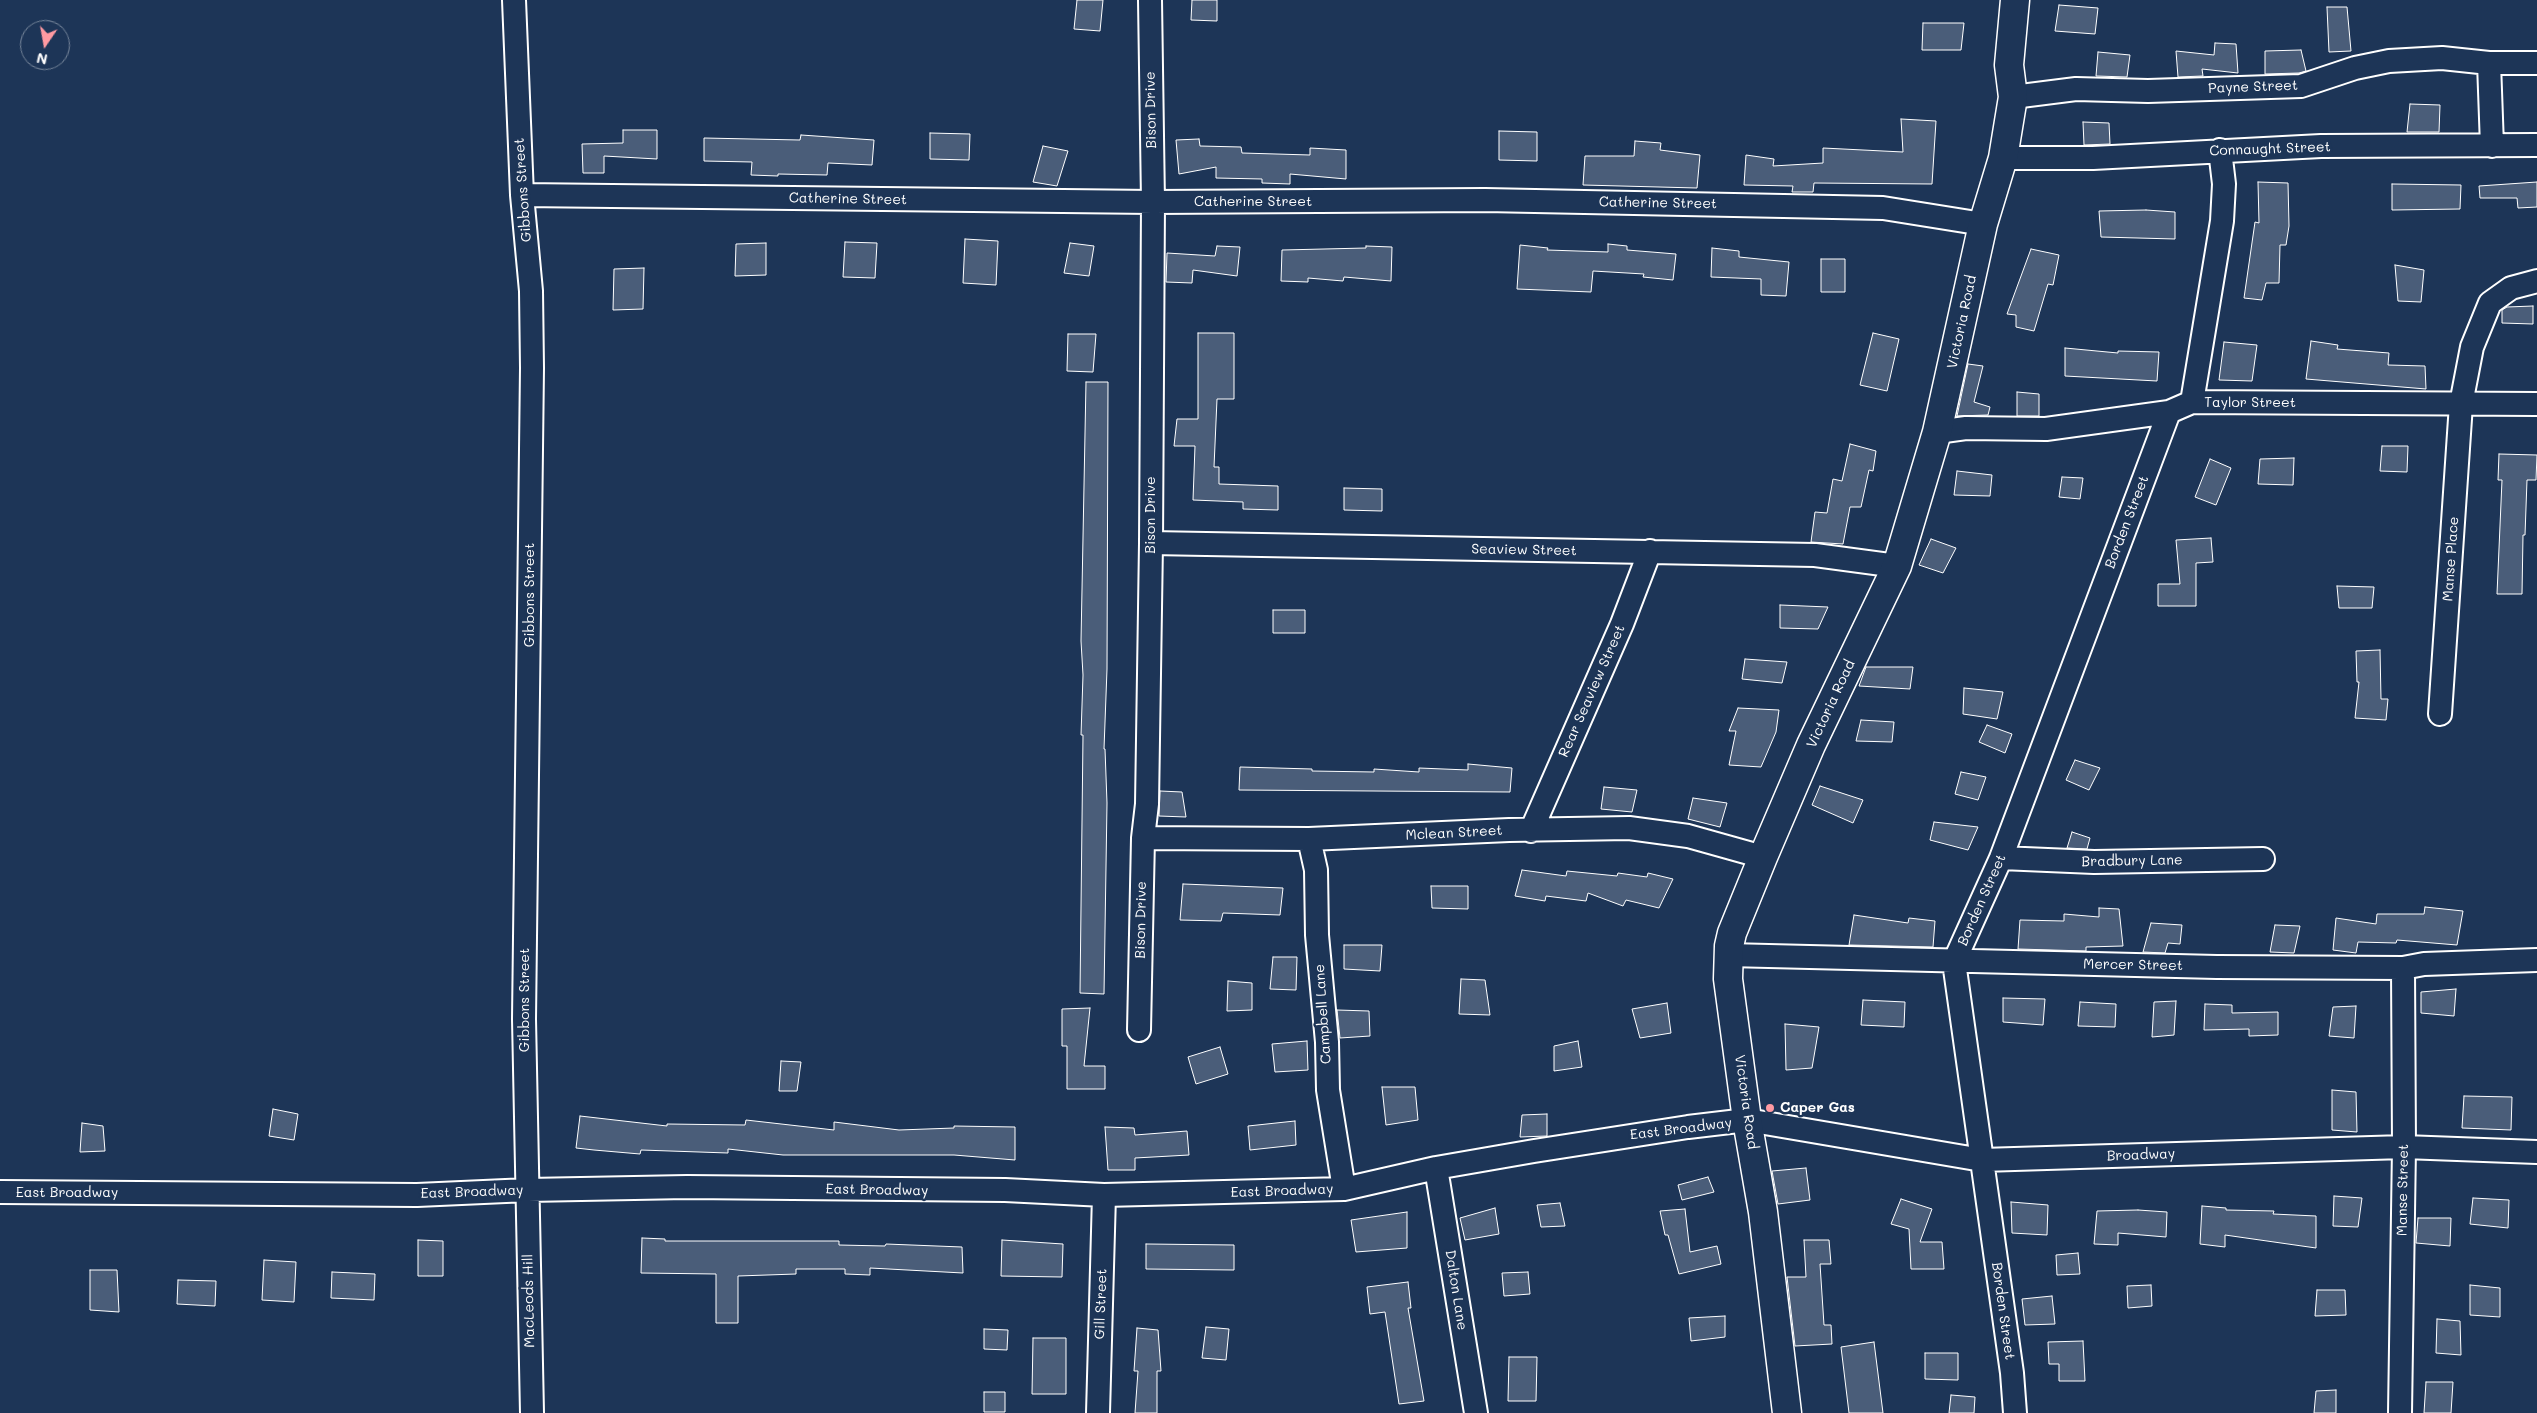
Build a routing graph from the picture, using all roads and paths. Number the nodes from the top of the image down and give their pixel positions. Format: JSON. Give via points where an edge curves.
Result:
{"nodes":[{"id":1,"x":514,"y":0,"type":"edge"},
{"id":2,"x":1150,"y":0,"type":"edge"},
{"id":3,"x":2015,"y":0,"type":"edge"},
{"id":4,"x":2489,"y":63,"type":"junction"},
{"id":5,"x":2537,"y":63,"type":"edge"},
{"id":6,"x":2014,"y":98,"type":"junction"},
{"id":7,"x":2537,"y":145,"type":"edge"},
{"id":8,"x":2492,"y":146,"type":"junction"},
{"id":9,"x":2220,"y":150,"type":"junction"},
{"id":10,"x":2004,"y":158,"type":"junction"},
{"id":11,"x":522,"y":195,"type":"junction"},
{"id":12,"x":1153,"y":202,"type":"junction"},
{"id":13,"x":1983,"y":224,"type":"junction"},
{"id":14,"x":2537,"y":281,"type":"edge"},
{"id":15,"x":2192,"y":402,"type":"junction"},
{"id":16,"x":2461,"y":404,"type":"junction"},
{"id":17,"x":2537,"y":404,"type":"edge"},
{"id":18,"x":2169,"y":412,"type":"junction"},
{"id":19,"x":1938,"y":432,"type":"junction"},
{"id":20,"x":1151,"y":543,"type":"junction"},
{"id":21,"x":1650,"y":551,"type":"junction"},
{"id":22,"x":1897,"y":566,"type":"junction"},
{"id":23,"x":2440,"y":714,"type":"dead end"},
{"id":24,"x":1531,"y":831,"type":"junction"},
{"id":25,"x":1143,"y":838,"type":"junction"},
{"id":26,"x":1309,"y":840,"type":"junction"},
{"id":27,"x":1763,"y":857,"type":"junction"},
{"id":28,"x":2001,"y":858,"type":"junction"},
{"id":29,"x":2263,"y":859,"type":"dead end"},
{"id":30,"x":1728,"y":955,"type":"junction"},
{"id":31,"x":2537,"y":960,"type":"edge"},
{"id":32,"x":1954,"y":962,"type":"junction"},
{"id":33,"x":2403,"y":968,"type":"junction"},
{"id":34,"x":1139,"y":1030,"type":"dead end"},
{"id":35,"x":1747,"y":1120,"type":"junction"},
{"id":36,"x":2404,"y":1147,"type":"junction"},
{"id":37,"x":2537,"y":1152,"type":"edge"},
{"id":38,"x":1982,"y":1160,"type":"junction"},
{"id":39,"x":1436,"y":1168,"type":"junction"},
{"id":40,"x":1344,"y":1189,"type":"junction"},
{"id":41,"x":528,"y":1190,"type":"junction"},
{"id":42,"x":0,"y":1192,"type":"edge"},
{"id":43,"x":1104,"y":1195,"type":"junction"},
{"id":44,"x":532,"y":1413,"type":"edge"},
{"id":45,"x":1098,"y":1413,"type":"edge"},
{"id":46,"x":1476,"y":1413,"type":"edge"},
{"id":47,"x":1787,"y":1413,"type":"edge"},
{"id":48,"x":2015,"y":1413,"type":"edge"},
{"id":49,"x":2400,"y":1413,"type":"edge"}],
"edges":[{"from":1,"to":11,"type":"street","name":"Gibbons Street"},
{"from":2,"to":12,"type":"street","name":"Bison Drive"},
{"from":3,"to":6,"type":"main road","name":"Victoria Road","via":[[2008,65]]},
{"from":4,"to":5,"type":"street","name":"Payne Street"},
{"from":4,"to":6,"type":"street","name":"Payne Street","via":[[2442,58],[2389,61],[2355,68],[2301,86],[2076,90]]},
{"from":4,"to":8,"type":"street"},
{"from":6,"to":10,"type":"main road","name":"Victoria Road"},
{"from":7,"to":8,"type":"street","name":"Connaught Street"},
{"from":8,"to":9,"type":"street","name":"Connaught Street","via":[[2321,146]]},
{"from":9,"to":10,"type":"street","name":"Connaught Street","via":[[2093,158]]},
{"from":9,"to":15,"type":"street","via":[[2224,184],[2222,220]]},
{"from":10,"to":13,"type":"main road","name":"Victoria Road"},
{"from":11,"to":12,"type":"street","name":"Catherine Street"},
{"from":11,"to":41,"type":"street","name":"Gibbons Street","via":[[532,368],[524,1019]]},
{"from":12,"to":13,"type":"street","name":"Catherine Street","via":[[1485,200],[1883,208]]},
{"from":12,"to":20,"type":"street","name":"Bison Drive"},
{"from":13,"to":19,"type":"main road","name":"Victoria Road"},
{"from":14,"to":16,"type":"street","name":"Manse Place","via":[[2511,288],[2490,303],[2472,347]]},
{"from":15,"to":16,"type":"street","name":"Taylor Street"},
{"from":15,"to":18,"type":"street","name":"Taylor Street"},
{"from":16,"to":17,"type":"street","name":"Taylor Street"},
{"from":16,"to":23,"type":"street","name":"Manse Place"},
{"from":18,"to":19,"type":"street","name":"Taylor Street","via":[[2046,429],[1966,428]]},
{"from":18,"to":28,"type":"street","name":"Borden Street"},
{"from":19,"to":22,"type":"main road","name":"Victoria Road"},
{"from":20,"to":21,"type":"street","name":"Seaview Street"},
{"from":20,"to":25,"type":"street","name":"Bison Drive","via":[[1148,804]]},
{"from":21,"to":22,"type":"street","name":"Seaview Street","via":[[1832,556]]},
{"from":21,"to":24,"type":"street","name":"Rear Seaview Street","via":[[1622,624]]},
{"from":22,"to":27,"type":"main road","name":"Victoria Road","via":[[1811,745]]},
{"from":24,"to":26,"type":"street","name":"Mclean Street"},
{"from":24,"to":27,"type":"street","name":"Mclean Street","via":[[1638,829],[1688,836]]},
{"from":25,"to":26,"type":"street","name":"Mclean Street"},
{"from":25,"to":34,"type":"street","name":"Bison Drive"},
{"from":26,"to":40,"type":"street","name":"Campbell Lane","via":[[1316,870],[1317,935],[1328,1090]]},
{"from":27,"to":30,"type":"main road","name":"Victoria Road","via":[[1732,933]]},
{"from":28,"to":29,"type":"street","name":"Bradbury Lane","via":[[2094,862]]},
{"from":28,"to":32,"type":"street","name":"Borden Street"},
{"from":30,"to":32,"type":"street","name":"Mercer Street"},
{"from":30,"to":35,"type":"main road","name":"Victoria Road","via":[[1728,979]]},
{"from":31,"to":33,"type":"street","name":"Mercer Street","via":[[2424,964]]},
{"from":32,"to":33,"type":"street","name":"Mercer Street"},
{"from":32,"to":38,"type":"street","name":"Borden Street"},
{"from":33,"to":36,"type":"street","name":"Manse Street"},
{"from":35,"to":38,"type":"street","name":"Broadway"},
{"from":35,"to":39,"type":"street","name":"East Broadway","via":[[1644,1133]]},
{"from":35,"to":47,"type":"main road","name":"Victoria Road","via":[[1763,1212]]},
{"from":36,"to":37,"type":"street","name":"Broadway"},
{"from":36,"to":38,"type":"street","name":"Broadway"},
{"from":36,"to":49,"type":"street","name":"Manse Street"},
{"from":38,"to":48,"type":"street","name":"Borden Street"},
{"from":39,"to":40,"type":"street","name":"East Broadway"},
{"from":39,"to":46,"type":"street","name":"Dalton Lane"},
{"from":40,"to":43,"type":"street","name":"East Broadway"},
{"from":41,"to":42,"type":"street","name":"East Broadway","via":[[417,1195]]},
{"from":41,"to":43,"type":"street","name":"East Broadway","via":[[686,1187],[1005,1190]]},
{"from":41,"to":44,"type":"street","name":"MacLeods Hill"},
{"from":43,"to":45,"type":"street","name":"Gill Street"}]}
